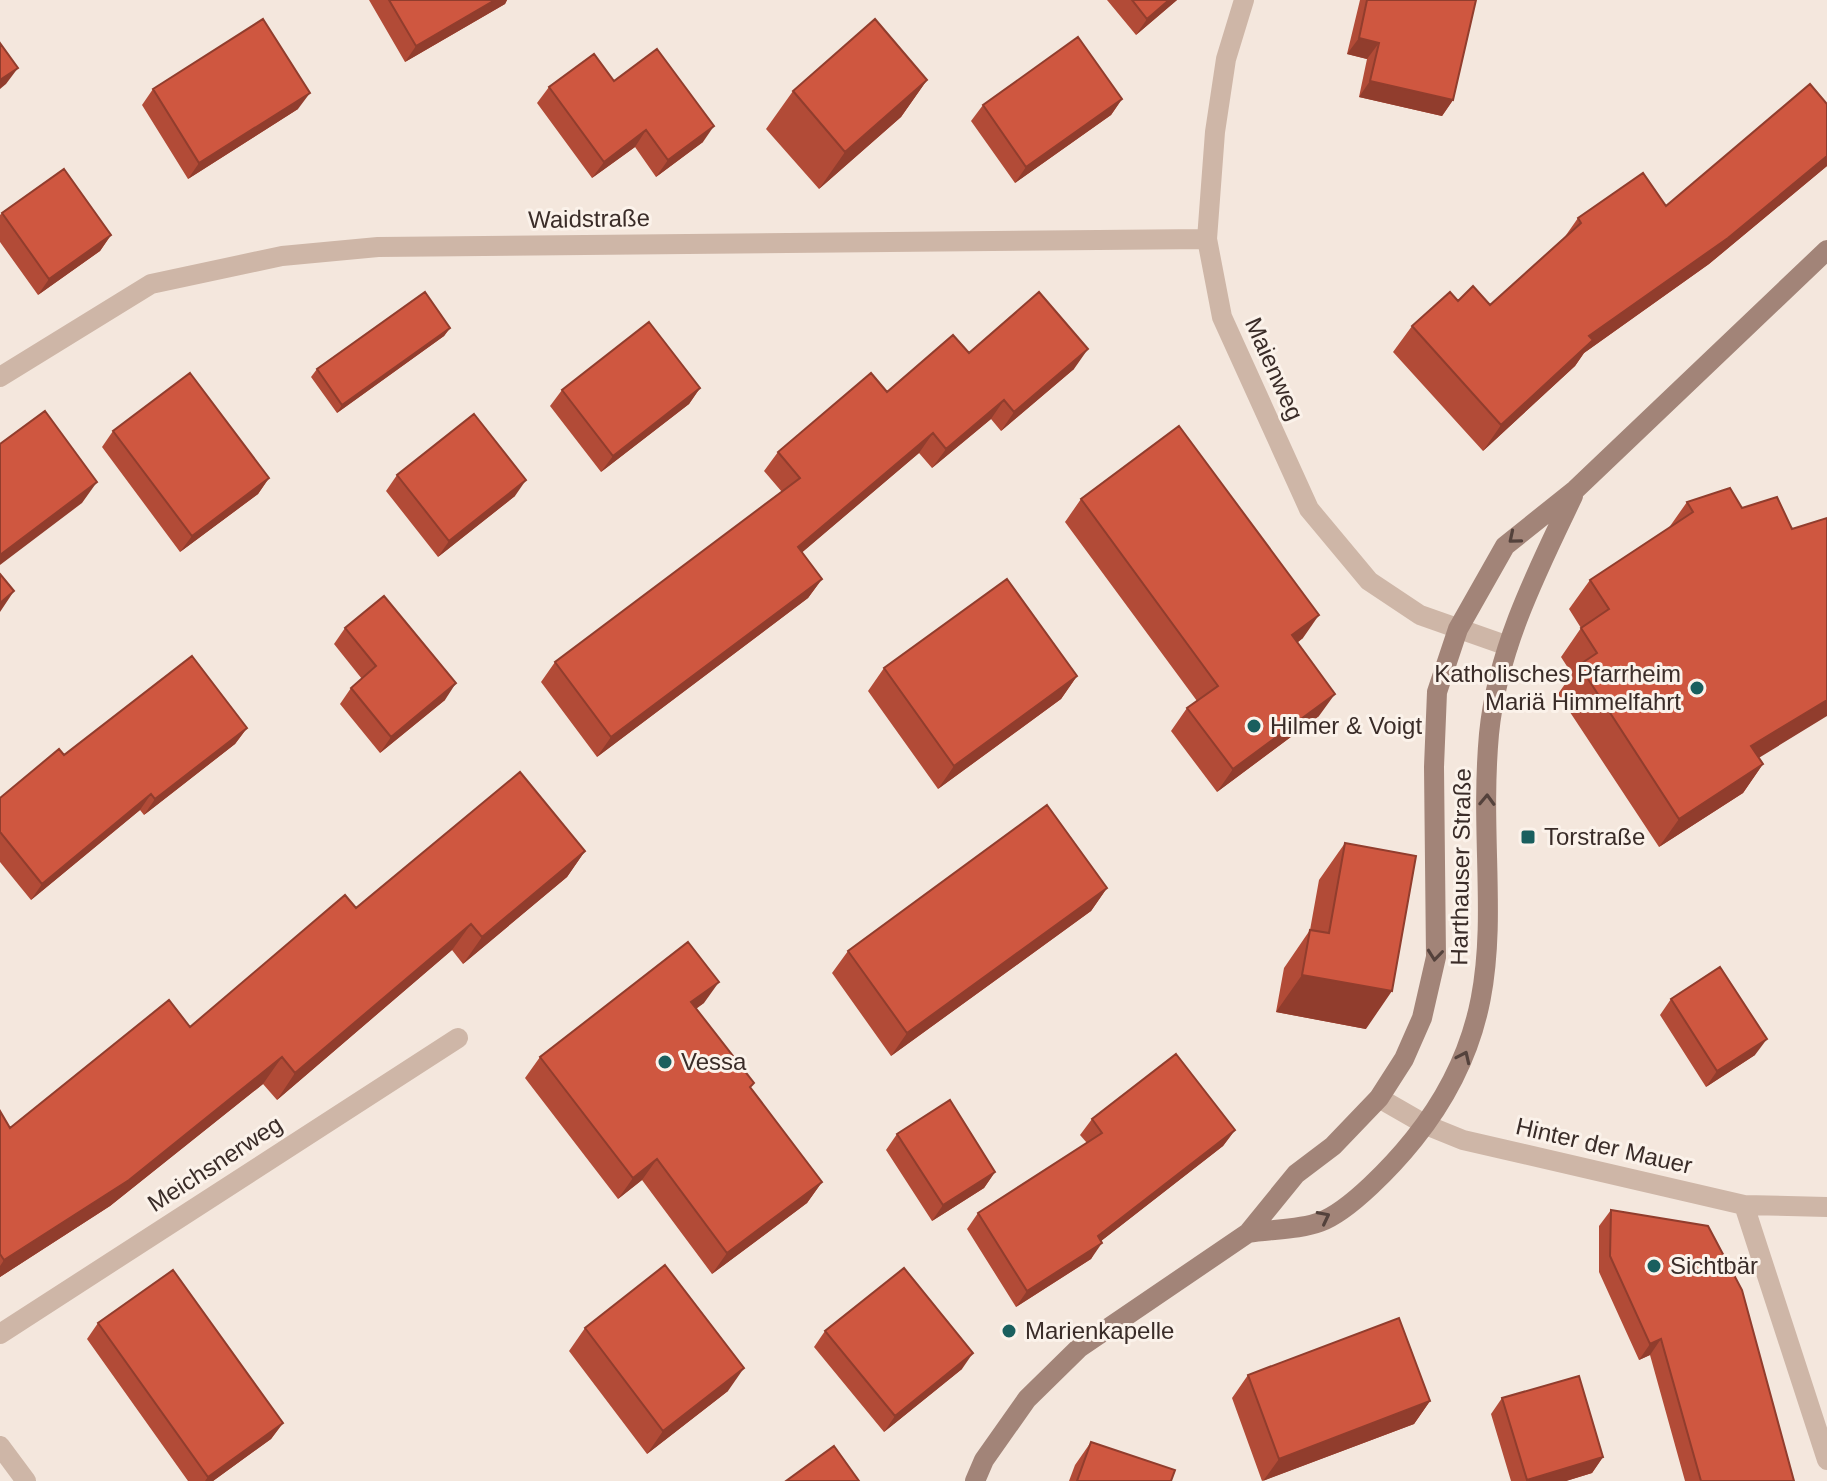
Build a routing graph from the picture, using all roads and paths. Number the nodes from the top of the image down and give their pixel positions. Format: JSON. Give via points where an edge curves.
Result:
{"nodes":[{"id":1,"x":1244,"y":0,"type":"edge"},
{"id":2,"x":1207,"y":239,"type":"junction"},
{"id":3,"x":1827,"y":250,"type":"edge"},
{"id":4,"x":0,"y":377,"type":"edge"},
{"id":5,"x":1575,"y":490,"type":"junction"},
{"id":6,"x":1458,"y":629,"type":"junction"},
{"id":7,"x":1508,"y":646,"type":"junction"},
{"id":8,"x":458,"y":1038,"type":"dead end"},
{"id":9,"x":1379,"y":1098,"type":"junction"},
{"id":10,"x":1426,"y":1125,"type":"junction"},
{"id":11,"x":1744,"y":1205,"type":"junction"},
{"id":12,"x":1827,"y":1207,"type":"edge"},
{"id":13,"x":1248,"y":1233,"type":"junction"},
{"id":14,"x":0,"y":1334,"type":"edge"},
{"id":15,"x":0,"y":1446,"type":"edge"},
{"id":16,"x":1827,"y":1460,"type":"edge"},
{"id":17,"x":26,"y":1481,"type":"edge"},
{"id":18,"x":975,"y":1481,"type":"edge"}],
"edges":[{"from":1,"to":2,"type":"street","name":"Maienweg","via":[[1226,59]]},
{"from":2,"to":4,"type":"street","name":"Waidstraße","via":[[378,247],[282,256],[151,284]]},
{"from":2,"to":6,"type":"street","name":"Maienweg","via":[[1222,317],[1309,509],[1369,581],[1420,615]]},
{"from":3,"to":5,"type":"street","name":"Harthauser Straße"},
{"from":5,"to":6,"type":"street","name":"Harthauser Straße","one_way":true,"via":[[1505,546]]},
{"from":5,"to":7,"type":"street","name":"Harthauser Straße"},
{"from":6,"to":7,"type":"street","name":"Maienweg"},
{"from":6,"to":9,"type":"street","name":"Harthauser Straße","one_way":true,"via":[[1437,692],[1436,957],[1422,1018]]},
{"from":10,"to":7,"type":"street","name":"Harthauser Straße","one_way":true,"via":[[1473,1037],[1485,989],[1489,732]]},
{"from":8,"to":14,"type":"street","name":"Meichsnerweg"},
{"from":9,"to":10,"type":"street","name":"Hinter der Mauer"},
{"from":9,"to":13,"type":"street","name":"Harthauser Straße","via":[[1333,1146],[1296,1174]]},
{"from":10,"to":11,"type":"street","name":"Hinter der Mauer","via":[[1463,1140]]},
{"from":13,"to":10,"type":"street","name":"Harthauser Straße","one_way":true,"via":[[1321,1222],[1386,1175]]},
{"from":11,"to":12,"type":"street","name":"Hinter der Mauer"},
{"from":11,"to":16,"type":"street"},
{"from":13,"to":18,"type":"street","name":"Harthauser Straße","via":[[1079,1348],[1027,1399]]},
{"from":15,"to":17,"type":"street"}]}
